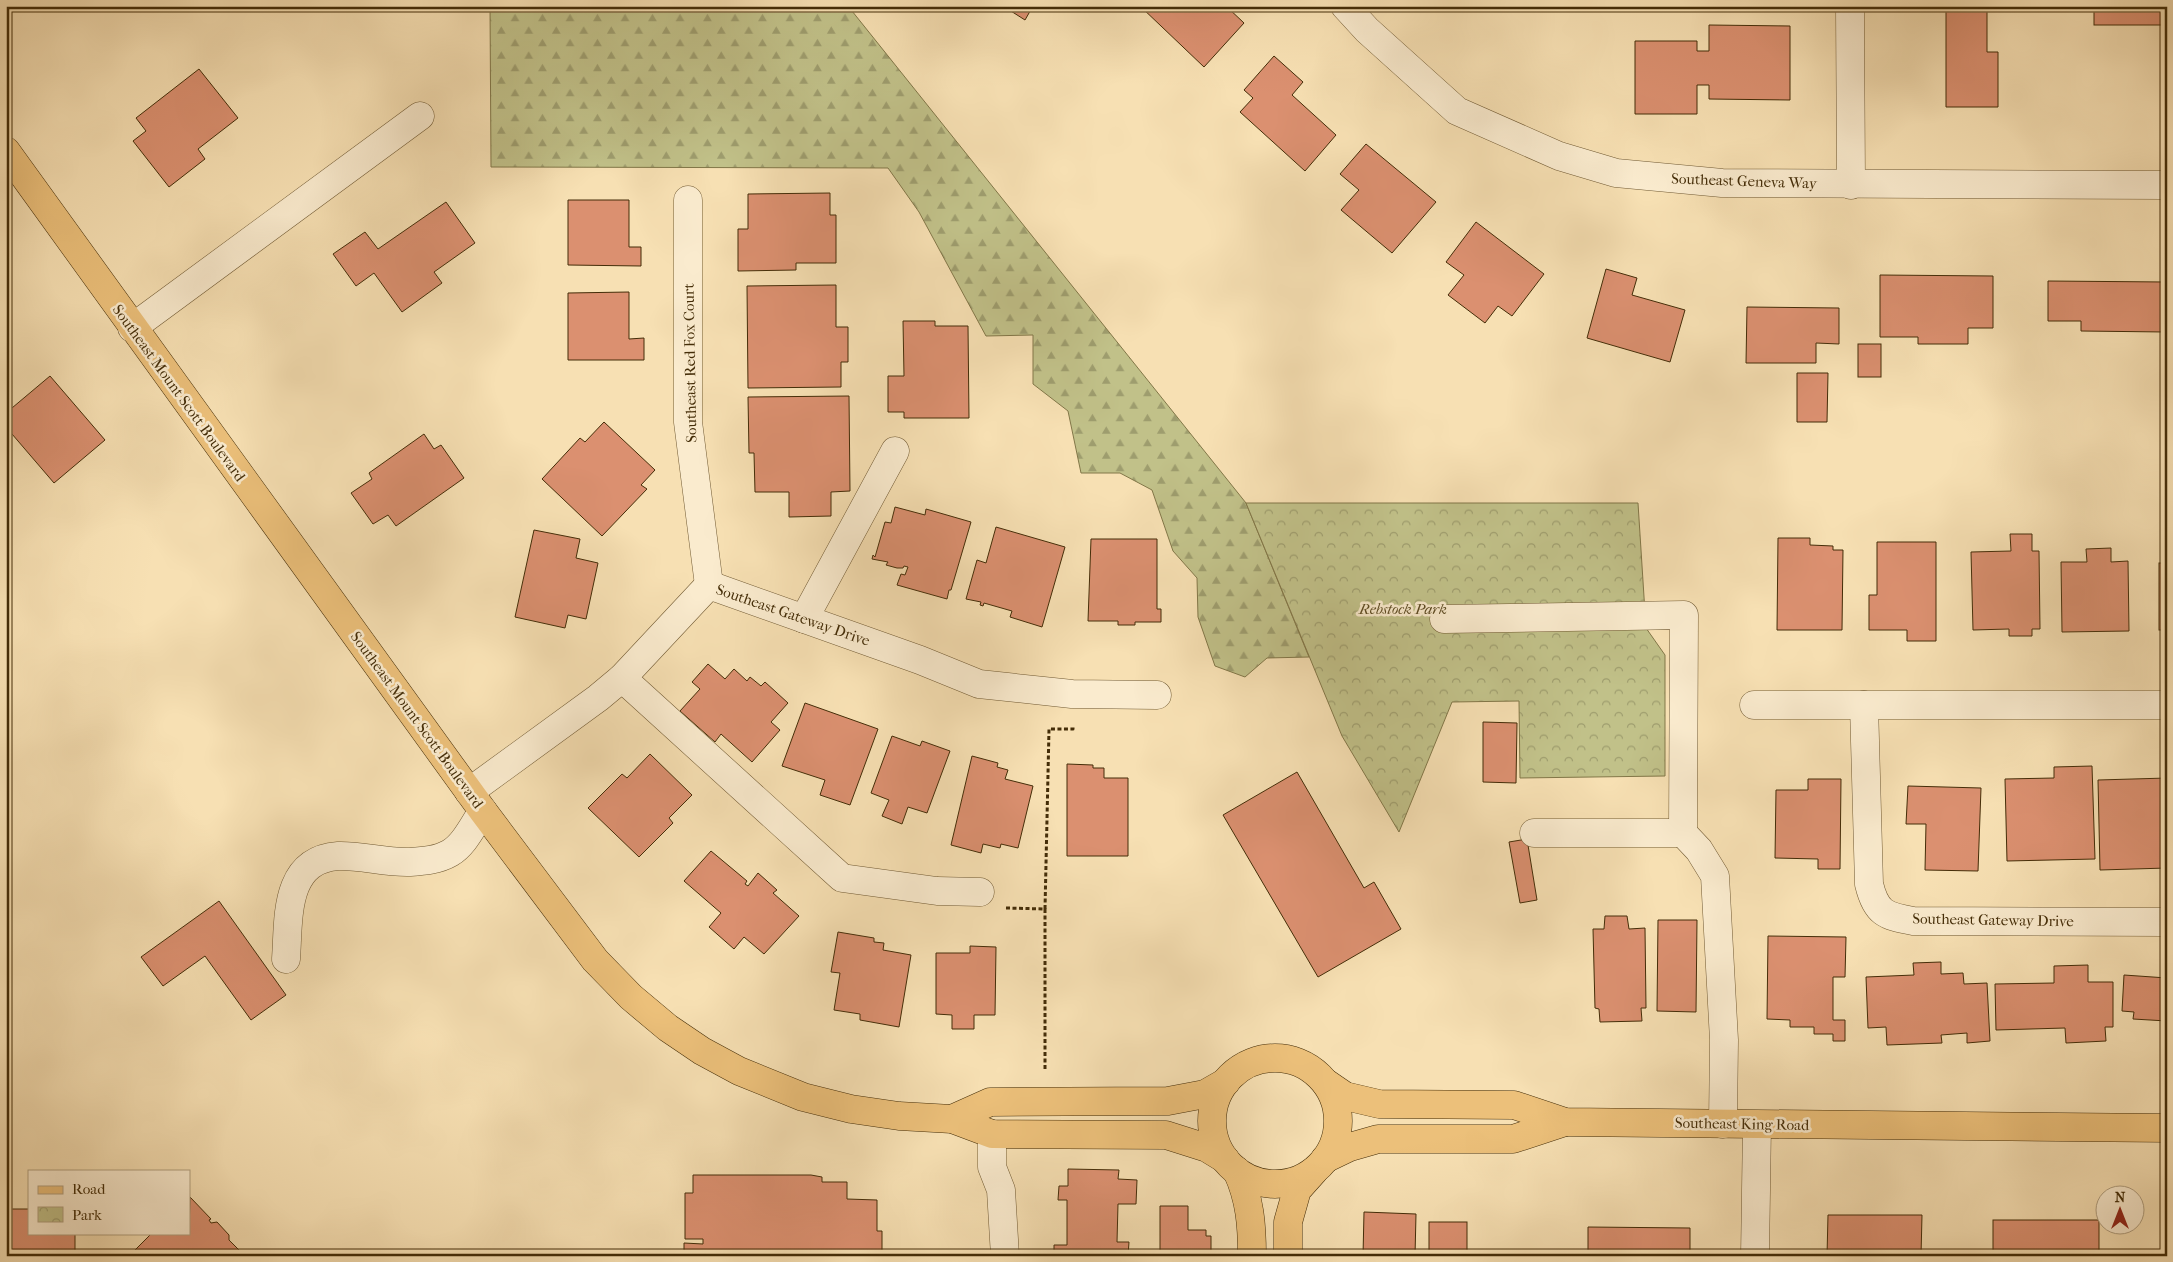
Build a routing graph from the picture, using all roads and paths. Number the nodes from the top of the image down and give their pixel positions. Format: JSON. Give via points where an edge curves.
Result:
{"nodes":[{"id":1,"x":1345,"y":6,"type":"edge"},
{"id":2,"x":1850,"y":6,"type":"edge"},
{"id":3,"x":420,"y":116,"type":"dead end"},
{"id":4,"x":6,"y":152,"type":"edge"},
{"id":5,"x":1850,"y":185,"type":"junction"},
{"id":6,"x":2167,"y":185,"type":"edge"},
{"id":7,"x":688,"y":200,"type":"dead end"},
{"id":8,"x":132,"y":328,"type":"junction"},
{"id":9,"x":894,"y":451,"type":"dead end"},
{"id":10,"x":709,"y":586,"type":"junction"},
{"id":11,"x":804,"y":618,"type":"junction"},
{"id":12,"x":1444,"y":619,"type":"dead end"},
{"id":13,"x":622,"y":678,"type":"junction"},
{"id":14,"x":1072,"y":694,"type":"junction"},
{"id":15,"x":1157,"y":695,"type":"dead end"},
{"id":16,"x":1754,"y":705,"type":"dead end"},
{"id":17,"x":1864,"y":705,"type":"junction"},
{"id":18,"x":2167,"y":706,"type":"edge"},
{"id":19,"x":476,"y":802,"type":"junction"},
{"id":20,"x":1534,"y":833,"type":"dead end"},
{"id":21,"x":1683,"y":833,"type":"junction"},
{"id":22,"x":980,"y":892,"type":"joint"},
{"id":23,"x":1045,"y":909,"type":"junction"},
{"id":24,"x":2167,"y":922,"type":"edge"},
{"id":25,"x":286,"y":959,"type":"dead end"},
{"id":26,"x":1226,"y":1082,"type":"junction"},
{"id":27,"x":1326,"y":1083,"type":"junction"},
{"id":28,"x":1045,"y":1101,"type":"junction"},
{"id":29,"x":952,"y":1119,"type":"junction"},
{"id":30,"x":1565,"y":1122,"type":"junction"},
{"id":31,"x":1723,"y":1124,"type":"junction"},
{"id":32,"x":1757,"y":1125,"type":"junction"},
{"id":33,"x":2167,"y":1128,"type":"edge"},
{"id":34,"x":992,"y":1134,"type":"junction"},
{"id":35,"x":1231,"y":1165,"type":"junction"},
{"id":36,"x":1320,"y":1165,"type":"junction"},
{"id":37,"x":1006,"y":1256,"type":"edge"},
{"id":38,"x":1252,"y":1256,"type":"edge"},
{"id":39,"x":1288,"y":1256,"type":"edge"},
{"id":40,"x":1755,"y":1256,"type":"edge"}],
"edges":[{"from":1,"to":5,"type":"street","name":"Southeast Geneva Way","via":[[1457,111],[1559,156],[1616,173],[1722,183]]},
{"from":2,"to":5,"type":"street"},
{"from":3,"to":8,"type":"street"},
{"from":4,"to":8,"type":"main road","name":"Southeast Mount Scott Boulevard"},
{"from":5,"to":6,"type":"street","name":"Southeast Geneva Way"},
{"from":7,"to":10,"type":"street","name":"Southeast Red Fox Court","via":[[688,422]]},
{"from":8,"to":19,"type":"main road","name":"Southeast Mount Scott Boulevard"},
{"from":9,"to":11,"type":"street"},
{"from":10,"to":11,"type":"street","name":"Southeast Gateway Drive"},
{"from":10,"to":13,"type":"street","name":"Southeast Gateway Drive"},
{"from":11,"to":14,"type":"street","name":"Southeast Gateway Drive","via":[[979,684]]},
{"from":12,"to":21,"type":"street","via":[[1684,614]]},
{"from":13,"to":19,"type":"street","name":"Southeast Gateway Drive"},
{"from":13,"to":22,"type":"street","via":[[842,878],[938,891]]},
{"from":14,"to":15,"type":"street","name":"Southeast Gateway Drive"},
{"from":14,"to":23,"type":"path","via":[[1073,728],[1049,729]]},
{"from":16,"to":17,"type":"street"},
{"from":17,"to":18,"type":"street"},
{"from":17,"to":24,"type":"street","name":"Southeast Gateway Drive","via":[[1869,884],[1873,902],[1881,910],[1913,921]]},
{"from":19,"to":25,"type":"street","name":"Southeast Gateway Drive","via":[[460,844],[435,860],[391,862],[338,856],[309,867],[296,880],[290,903]]},
{"from":19,"to":29,"type":"main road","name":"Southeast Mount Scott Boulevard","via":[[595,960],[630,997],[702,1051],[739,1071],[803,1097],[851,1109]]},
{"from":20,"to":21,"type":"street"},
{"from":21,"to":31,"type":"street","via":[[1699,850],[1715,876],[1724,1040]]},
{"from":22,"to":23,"type":"path","via":[[993,908]]},
{"from":23,"to":28,"type":"path"},
{"from":26,"to":27,"type":"main road","via":[[1252,1063],[1284,1058],[1314,1071]]},
{"from":26,"to":28,"type":"main road","name":"Southeast Mount Scott Boulevard","via":[[1205,1094],[1168,1101]]},
{"from":26,"to":35,"type":"main road","via":[[1213,1113],[1213,1129],[1217,1145]]},
{"from":27,"to":30,"type":"main road","name":"Southeast King Road","via":[[1345,1096],[1379,1104],[1514,1105]]},
{"from":27,"to":36,"type":"main road","via":[[1334,1097],[1338,1129],[1333,1145]]},
{"from":28,"to":29,"type":"main road","name":"Southeast Mount Scott Boulevard","via":[[990,1102]]},
{"from":29,"to":34,"type":"main road","name":"Southeast Mount Scott Boulevard"},
{"from":30,"to":31,"type":"main road","name":"Southeast King Road"},
{"from":30,"to":36,"type":"main road","via":[[1513,1140],[1378,1139],[1350,1148]]},
{"from":31,"to":32,"type":"main road","name":"Southeast King Road"},
{"from":32,"to":33,"type":"main road","name":"Southeast King Road"},
{"from":32,"to":40,"type":"street"},
{"from":34,"to":35,"type":"main road","name":"Southeast Mount Scott Boulevard","via":[[1166,1136],[1208,1148]]},
{"from":34,"to":37,"type":"street","via":[[992,1167],[1001,1190]]},
{"from":35,"to":36,"type":"main road","via":[[1251,1179],[1267,1183],[1299,1179]]},
{"from":35,"to":38,"type":"main road","via":[[1246,1191],[1252,1220]]},
{"from":36,"to":39,"type":"main road","via":[[1297,1190],[1288,1222]]}]}
